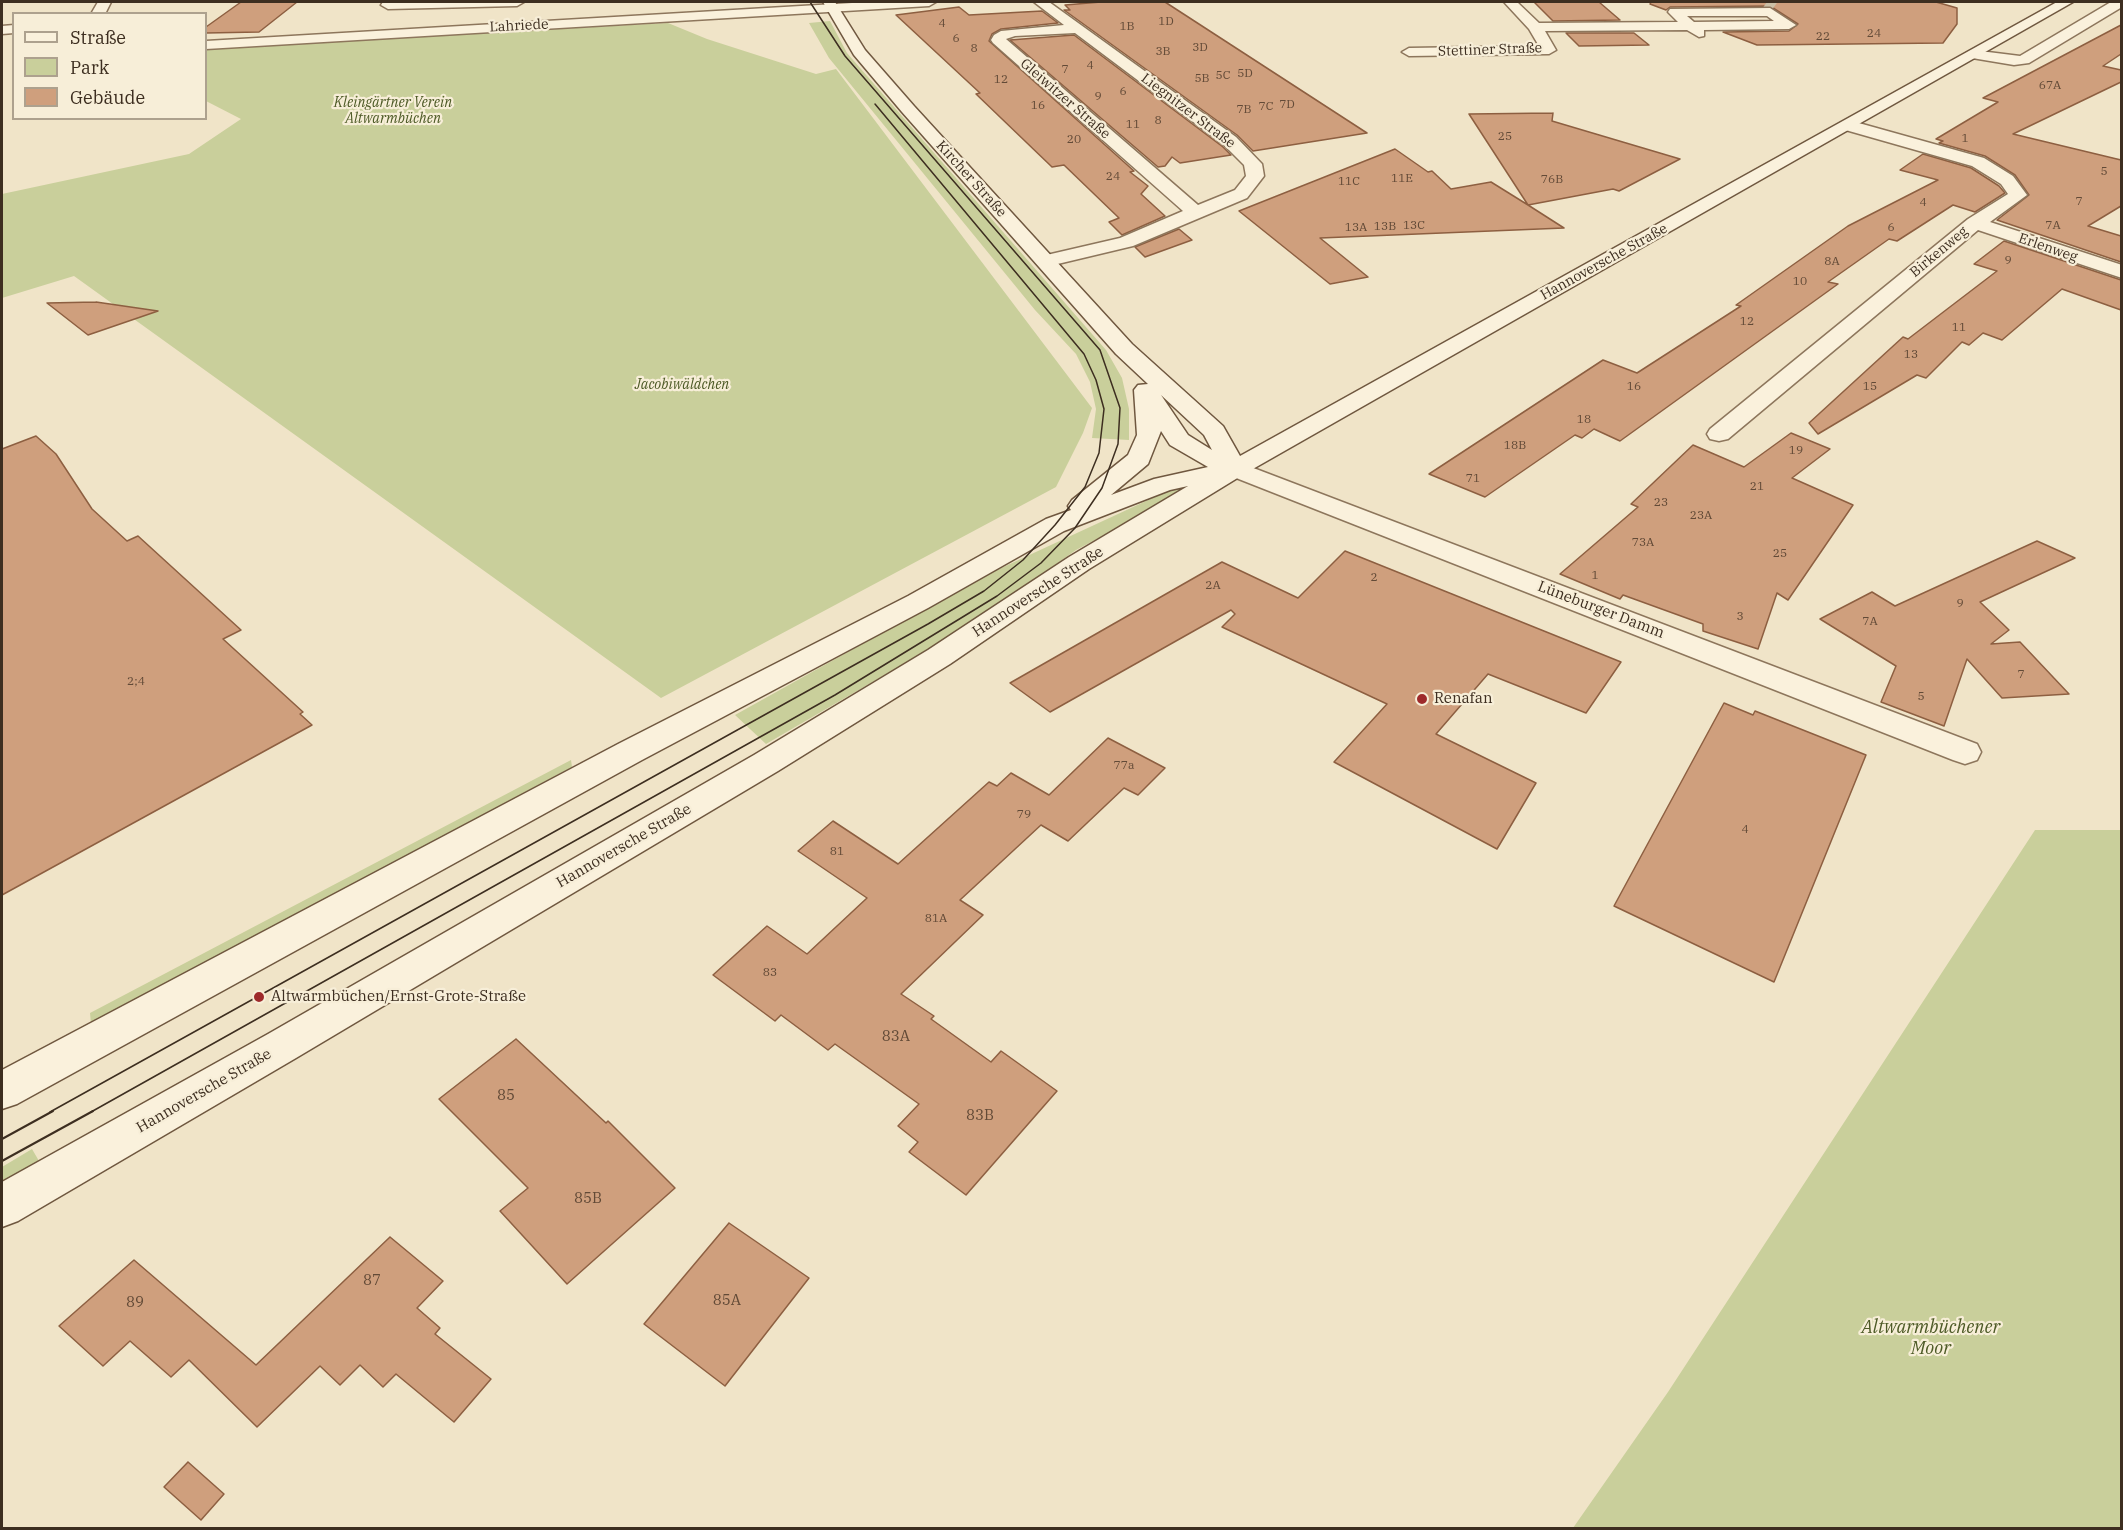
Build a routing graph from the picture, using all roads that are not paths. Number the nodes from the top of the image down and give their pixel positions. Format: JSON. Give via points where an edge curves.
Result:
{"nodes":[{"id":1,"x":517,"y":2,"type":"edge"},
{"id":2,"x":929,"y":2,"type":"edge"},
{"id":3,"x":1041,"y":2,"type":"edge"},
{"id":4,"x":1510,"y":2,"type":"edge"},
{"id":5,"x":2066,"y":2,"type":"edge"},
{"id":6,"x":2120,"y":2,"type":"edge"},
{"id":7,"x":830,"y":4,"type":"edge"},
{"id":8,"x":388,"y":5,"type":"dead end"},
{"id":9,"x":578,"y":7,"type":"dead end"},
{"id":10,"x":574,"y":23,"type":"junction"},
{"id":11,"x":1690,"y":26,"type":"junction"},
{"id":12,"x":1535,"y":27,"type":"junction"},
{"id":13,"x":1078,"y":29,"type":"junction"},
{"id":14,"x":1704,"y":38,"type":"dead end"},
{"id":15,"x":207,"y":45,"type":"edge"},
{"id":16,"x":1409,"y":52,"type":"dead end"},
{"id":17,"x":1972,"y":54,"type":"junction"},
{"id":18,"x":1848,"y":125,"type":"junction"},
{"id":19,"x":1196,"y":213,"type":"junction"},
{"id":20,"x":1975,"y":223,"type":"junction"},
{"id":21,"x":1045,"y":261,"type":"junction"},
{"id":22,"x":2121,"y":272,"type":"edge"},
{"id":23,"x":1124,"y":349,"type":"junction"},
{"id":24,"x":1146,"y":390,"type":"junction"},
{"id":25,"x":1719,"y":434,"type":"dead end"},
{"id":26,"x":1235,"y":469,"type":"junction"},
{"id":27,"x":1055,"y":525,"type":"junction"},
{"id":28,"x":1965,"y":752,"type":"dead end"},
{"id":29,"x":2,"y":1092,"type":"edge"},
{"id":30,"x":2,"y":1206,"type":"edge"}],
"edges":[{"from":1,"to":8,"type":"street"},
{"from":2,"to":7,"type":"street","name":"Lahriede"},
{"from":3,"to":13,"type":"street","name":"Liegnitzer Straße"},
{"from":4,"to":12,"type":"street","name":"Stettiner Straße"},
{"from":5,"to":17,"type":"street","name":"Hannoversche Straße"},
{"from":6,"to":17,"type":"street","via":[[2024,60]]},
{"from":7,"to":10,"type":"street","name":"Lahriede"},
{"from":7,"to":21,"type":"street","name":"Kircher Straße","via":[[859,52]]},
{"from":9,"to":10,"type":"street"},
{"from":10,"to":15,"type":"street","name":"Lahriede"},
{"from":11,"to":11,"type":"street","name":"Stettiner Straße","via":[[1789,25],[1772,9],[1675,12]]},
{"from":11,"to":12,"type":"street","name":"Stettiner Straße"},
{"from":11,"to":14,"type":"street","name":"Stettiner Straße"},
{"from":12,"to":16,"type":"street","name":"Stettiner Straße","via":[[1549,50]]},
{"from":13,"to":19,"type":"street","name":"Liegnitzer Straße","via":[[1230,141],[1253,164],[1255,176],[1241,194]]},
{"from":13,"to":19,"type":"street","name":"Gleiwitzer Straße","via":[[1015,32],[1001,35],[998,40]]},
{"from":17,"to":18,"type":"street","name":"Hannoversche Straße"},
{"from":18,"to":20,"type":"street","name":"Birkenweg","via":[[1978,162],[2007,180],[2018,195]]},
{"from":18,"to":26,"type":"street","name":"Hannoversche Straße"},
{"from":19,"to":21,"type":"street","name":"Liegnitzer Straße","via":[[1126,242]]},
{"from":20,"to":22,"type":"street","name":"Erlenweg"},
{"from":20,"to":25,"type":"street","name":"Birkenweg"},
{"from":21,"to":23,"type":"street","name":"Kircher Straße"},
{"from":23,"to":24,"type":"street","name":"Kircher Straße"},
{"from":23,"to":26,"type":"street","name":"Kircher Straße","via":[[1214,431]]},
{"from":24,"to":26,"type":"street","name":"Kircher Straße","via":[[1179,441]]},
{"from":24,"to":27,"type":"street","name":"Kircher Straße","via":[[1149,435],[1139,459]]},
{"from":26,"to":27,"type":"street","name":"Hannoversche Straße","via":[[1162,484]]},
{"from":26,"to":28,"type":"street","name":"Lüneburger Damm"},
{"from":26,"to":30,"type":"street","name":"Hannoversche Straße","via":[[1079,563],[939,657],[756,769]]},
{"from":27,"to":29,"type":"street","name":"Hannoversche Straße"}]}
